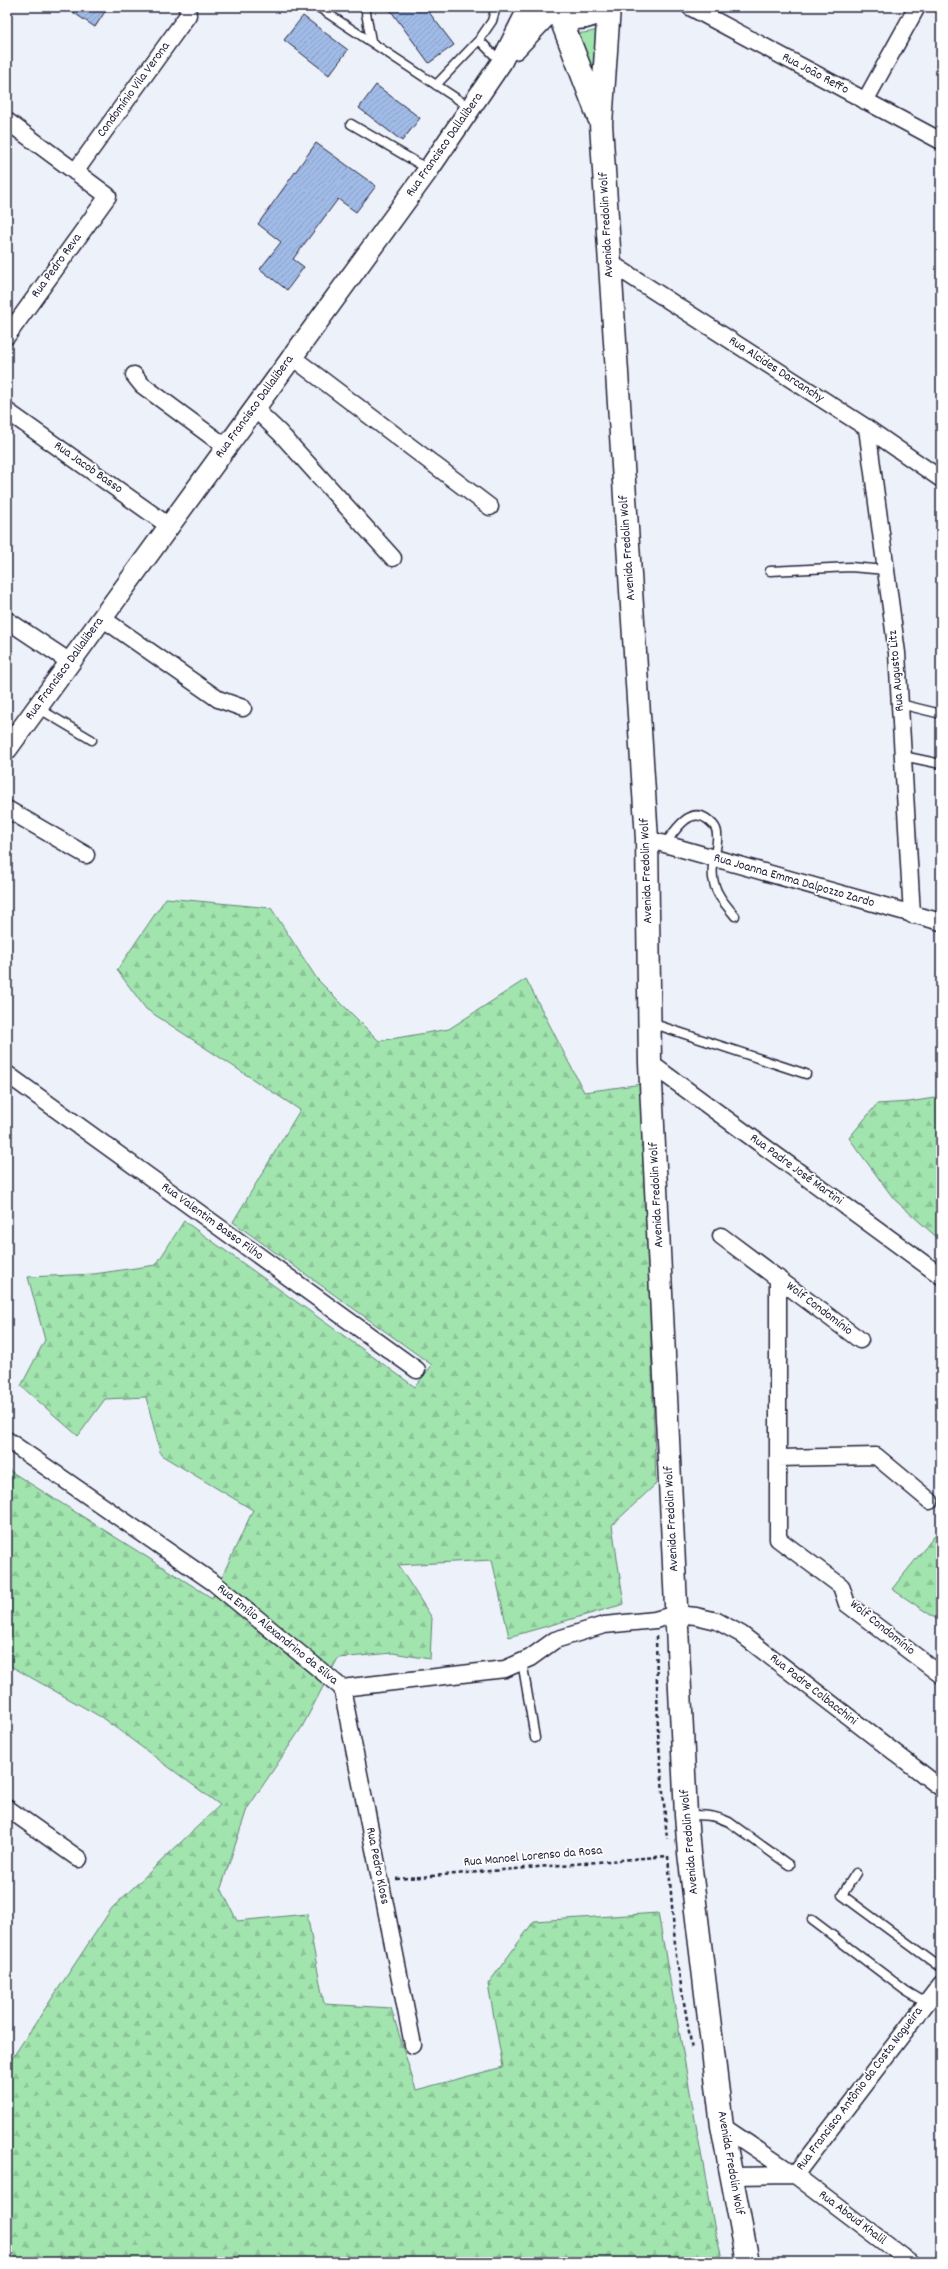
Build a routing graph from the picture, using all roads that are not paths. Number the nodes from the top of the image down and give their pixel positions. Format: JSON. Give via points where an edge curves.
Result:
{"nodes":[{"id":1,"x":187,"y":7,"type":"edge"},
{"id":2,"x":318,"y":7,"type":"edge"},
{"id":3,"x":365,"y":7,"type":"edge"},
{"id":4,"x":496,"y":7,"type":"edge"},
{"id":5,"x":529,"y":7,"type":"edge"},
{"id":6,"x":605,"y":7,"type":"edge"},
{"id":7,"x":609,"y":7,"type":"edge"},
{"id":8,"x":690,"y":7,"type":"edge"},
{"id":9,"x":917,"y":7,"type":"edge"},
{"id":10,"x":553,"y":10,"type":"edge"},
{"id":11,"x":479,"y":40,"type":"junction"},
{"id":12,"x":371,"y":41,"type":"junction"},
{"id":13,"x":498,"y":60,"type":"junction"},
{"id":14,"x":436,"y":85,"type":"junction"},
{"id":15,"x":865,"y":101,"type":"junction"},
{"id":16,"x":472,"y":108,"type":"junction"},
{"id":17,"x":7,"y":121,"type":"edge"},
{"id":18,"x":351,"y":124,"type":"dead end"},
{"id":19,"x":602,"y":124,"type":"junction"},
{"id":20,"x":941,"y":142,"type":"edge"},
{"id":21,"x":429,"y":169,"type":"junction"},
{"id":22,"x":75,"y":172,"type":"junction"},
{"id":23,"x":609,"y":262,"type":"junction"},
{"id":24,"x":7,"y":336,"type":"edge"},
{"id":25,"x":292,"y":357,"type":"junction"},
{"id":26,"x":134,"y":375,"type":"dead end"},
{"id":27,"x":254,"y":408,"type":"junction"},
{"id":28,"x":7,"y":410,"type":"edge"},
{"id":29,"x":867,"y":428,"type":"junction"},
{"id":30,"x":226,"y":447,"type":"junction"},
{"id":31,"x":941,"y":479,"type":"edge"},
{"id":32,"x":490,"y":507,"type":"dead end"},
{"id":33,"x":169,"y":526,"type":"junction"},
{"id":34,"x":393,"y":558,"type":"dead end"},
{"id":35,"x":770,"y":570,"type":"dead end"},
{"id":36,"x":886,"y":570,"type":"junction"},
{"id":37,"x":102,"y":618,"type":"junction"},
{"id":38,"x":7,"y":620,"type":"edge"},
{"id":39,"x":70,"y":662,"type":"junction"},
{"id":40,"x":900,"y":704,"type":"junction"},
{"id":41,"x":37,"y":708,"type":"junction"},
{"id":42,"x":243,"y":708,"type":"dead end"},
{"id":43,"x":941,"y":714,"type":"edge"},
{"id":44,"x":92,"y":740,"type":"dead end"},
{"id":45,"x":7,"y":750,"type":"edge"},
{"id":46,"x":903,"y":756,"type":"junction"},
{"id":47,"x":941,"y":764,"type":"edge"},
{"id":48,"x":7,"y":809,"type":"edge"},
{"id":49,"x":656,"y":842,"type":"junction"},
{"id":50,"x":86,"y":854,"type":"dead end"},
{"id":51,"x":713,"y":858,"type":"junction"},
{"id":52,"x":912,"y":915,"type":"junction"},
{"id":53,"x":735,"y":916,"type":"dead end"},
{"id":54,"x":941,"y":922,"type":"edge"},
{"id":55,"x":650,"y":1023,"type":"junction"},
{"id":56,"x":650,"y":1063,"type":"junction"},
{"id":57,"x":7,"y":1074,"type":"edge"},
{"id":58,"x":806,"y":1074,"type":"dead end"},
{"id":59,"x":721,"y":1236,"type":"dead end"},
{"id":60,"x":941,"y":1276,"type":"edge"},
{"id":61,"x":778,"y":1278,"type":"junction"},
{"id":62,"x":860,"y":1340,"type":"dead end"},
{"id":63,"x":418,"y":1370,"type":"dead end"},
{"id":64,"x":7,"y":1440,"type":"edge"},
{"id":65,"x":778,"y":1458,"type":"junction"},
{"id":66,"x":930,"y":1501,"type":"dead end"},
{"id":67,"x":676,"y":1614,"type":"junction"},
{"id":68,"x":522,"y":1661,"type":"junction"},
{"id":69,"x":941,"y":1675,"type":"edge"},
{"id":70,"x":342,"y":1688,"type":"junction"},
{"id":71,"x":535,"y":1738,"type":"dead end"},
{"id":72,"x":941,"y":1788,"type":"edge"},
{"id":73,"x":7,"y":1808,"type":"edge"},
{"id":74,"x":686,"y":1815,"type":"junction"},
{"id":75,"x":79,"y":1859,"type":"dead end"},
{"id":76,"x":789,"y":1865,"type":"dead end"},
{"id":77,"x":856,"y":1873,"type":"dead end"},
{"id":78,"x":812,"y":1920,"type":"dead end"},
{"id":79,"x":941,"y":1968,"type":"edge"},
{"id":80,"x":941,"y":1984,"type":"edge"},
{"id":81,"x":926,"y":2003,"type":"junction"},
{"id":82,"x":413,"y":2045,"type":"dead end"},
{"id":83,"x":722,"y":2126,"type":"junction"},
{"id":84,"x":795,"y":2175,"type":"junction"},
{"id":85,"x":732,"y":2176,"type":"junction"},
{"id":86,"x":748,"y":2262,"type":"edge"},
{"id":87,"x":910,"y":2262,"type":"edge"}],
"edges":[{"from":1,"to":22,"type":"street","name":"Condomínio Vila Verona","via":[[188,15]]},
{"from":2,"to":12,"type":"lane"},
{"from":3,"to":12,"type":"lane"},
{"from":4,"to":11,"type":"lane","via":[[492,21]]},
{"from":5,"to":13,"type":"street","name":"Rua Francisco Dallalibera"},
{"from":6,"to":10,"type":"main road","via":[[586,18],[572,18]]},
{"from":7,"to":19,"type":"main road","name":"Avenida Fredolin Wolf"},
{"from":8,"to":15,"type":"street","name":"Rua João Reffo"},
{"from":9,"to":15,"type":"street"},
{"from":10,"to":13,"type":"street","name":"Rua Francisco Dallalibera"},
{"from":10,"to":19,"type":"main road","name":"Avenida Fredolin Wolf"},
{"from":11,"to":13,"type":"lane"},
{"from":11,"to":14,"type":"lane"},
{"from":12,"to":14,"type":"lane"},
{"from":13,"to":16,"type":"street","name":"Rua Francisco Dallalibera"},
{"from":14,"to":16,"type":"lane"},
{"from":15,"to":20,"type":"street","name":"Rua João Reffo"},
{"from":16,"to":21,"type":"street","name":"Rua Francisco Dallalibera"},
{"from":17,"to":22,"type":"street"},
{"from":18,"to":21,"type":"lane"},
{"from":19,"to":23,"type":"main road","name":"Avenida Fredolin Wolf"},
{"from":21,"to":25,"type":"street","name":"Rua Francisco Dallalibera"},
{"from":22,"to":24,"type":"street","name":"Rua Pedro Reva","via":[[108,196]]},
{"from":23,"to":29,"type":"street","name":"Rua Alcides Darcanchy"},
{"from":23,"to":49,"type":"main road","name":"Avenida Fredolin Wolf"},
{"from":25,"to":27,"type":"street","name":"Rua Francisco Dallalibera"},
{"from":25,"to":32,"type":"street"},
{"from":26,"to":30,"type":"street","via":[[142,385]]},
{"from":27,"to":30,"type":"street","name":"Rua Francisco Dallalibera"},
{"from":27,"to":34,"type":"street","via":[[280,433]]},
{"from":28,"to":33,"type":"street","name":"Rua Jacob Basso"},
{"from":29,"to":31,"type":"street","name":"Rua Alcides Darcanchy"},
{"from":29,"to":36,"type":"street","name":"Rua Augusto Litz"},
{"from":30,"to":33,"type":"street","name":"Rua Francisco Dallalibera"},
{"from":33,"to":37,"type":"street","name":"Rua Francisco Dallalibera"},
{"from":35,"to":36,"type":"lane","via":[[850,567]]},
{"from":36,"to":40,"type":"street","name":"Rua Augusto Litz","via":[[897,652]]},
{"from":37,"to":39,"type":"street","name":"Rua Francisco Dallalibera"},
{"from":37,"to":42,"type":"street","via":[[218,699]]},
{"from":38,"to":39,"type":"street"},
{"from":39,"to":41,"type":"street","name":"Rua Francisco Dallalibera"},
{"from":40,"to":43,"type":"lane"},
{"from":40,"to":46,"type":"street","name":"Rua Augusto Litz"},
{"from":41,"to":44,"type":"lane"},
{"from":41,"to":45,"type":"street","name":"Rua Francisco Dallalibera"},
{"from":46,"to":47,"type":"lane"},
{"from":46,"to":52,"type":"street","name":"Rua Augusto Litz"},
{"from":48,"to":50,"type":"street"},
{"from":49,"to":51,"type":"street","name":"Rua Joanna Emma Dalpozzo Zardo"},
{"from":49,"to":51,"type":"lane","via":[[691,816],[704,817],[714,824],[717,834]]},
{"from":49,"to":55,"type":"main road","name":"Avenida Fredolin Wolf"},
{"from":51,"to":52,"type":"street","name":"Rua Joanna Emma Dalpozzo Zardo"},
{"from":51,"to":53,"type":"lane","via":[[713,881],[717,894]]},
{"from":52,"to":54,"type":"street","name":"Rua Joanna Emma Dalpozzo Zardo"},
{"from":55,"to":56,"type":"main road","name":"Avenida Fredolin Wolf"},
{"from":55,"to":58,"type":"lane"},
{"from":56,"to":60,"type":"street","name":"Rua Padre José Martini"},
{"from":56,"to":67,"type":"main road","name":"Avenida Fredolin Wolf"},
{"from":57,"to":63,"type":"street","name":"Rua Valentim Basso Filho"},
{"from":59,"to":61,"type":"street","name":"Wolf Condomínio"},
{"from":61,"to":62,"type":"street","name":"Wolf Condomínio"},
{"from":61,"to":65,"type":"street","name":"Wolf Condomínio"},
{"from":64,"to":70,"type":"street","name":"Rua Emílio Alexandrino da Silva","via":[[214,1583]]},
{"from":65,"to":66,"type":"street","via":[[876,1456]]},
{"from":65,"to":69,"type":"street","name":"Wolf Condomínio","via":[[778,1539],[841,1586],[847,1604]]},
{"from":67,"to":68,"type":"street","name":"Rua Emílio Alexandrino da Silva","via":[[655,1620],[604,1625],[555,1640]]},
{"from":67,"to":72,"type":"street","name":"Rua Padre Colbacchini","via":[[717,1621],[741,1634]]},
{"from":67,"to":74,"type":"main road","name":"Avenida Fredolin Wolf"},
{"from":68,"to":70,"type":"street","name":"Rua Emílio Alexandrino da Silva","via":[[505,1669]]},
{"from":68,"to":71,"type":"lane"},
{"from":70,"to":82,"type":"street","name":"Rua Pedro Kloss"},
{"from":73,"to":75,"type":"street"},
{"from":74,"to":76,"type":"lane","via":[[719,1817]]},
{"from":74,"to":83,"type":"main road","name":"Avenida Fredolin Wolf"},
{"from":77,"to":79,"type":"lane","via":[[842,1895]]},
{"from":78,"to":81,"type":"lane","via":[[906,1991]]},
{"from":80,"to":81,"type":"street","name":"Rua Francisco Antônio da Costa Nogueira"},
{"from":81,"to":84,"type":"street","name":"Rua Francisco Antônio da Costa Nogueira"},
{"from":83,"to":84,"type":"street","name":"Rua Aboud Khalil"},
{"from":83,"to":85,"type":"main road","name":"Avenida Fredolin Wolf"},
{"from":84,"to":85,"type":"street"},
{"from":84,"to":87,"type":"street","name":"Rua Aboud Khalil"},
{"from":85,"to":86,"type":"main road","name":"Avenida Fredolin Wolf"}]}
